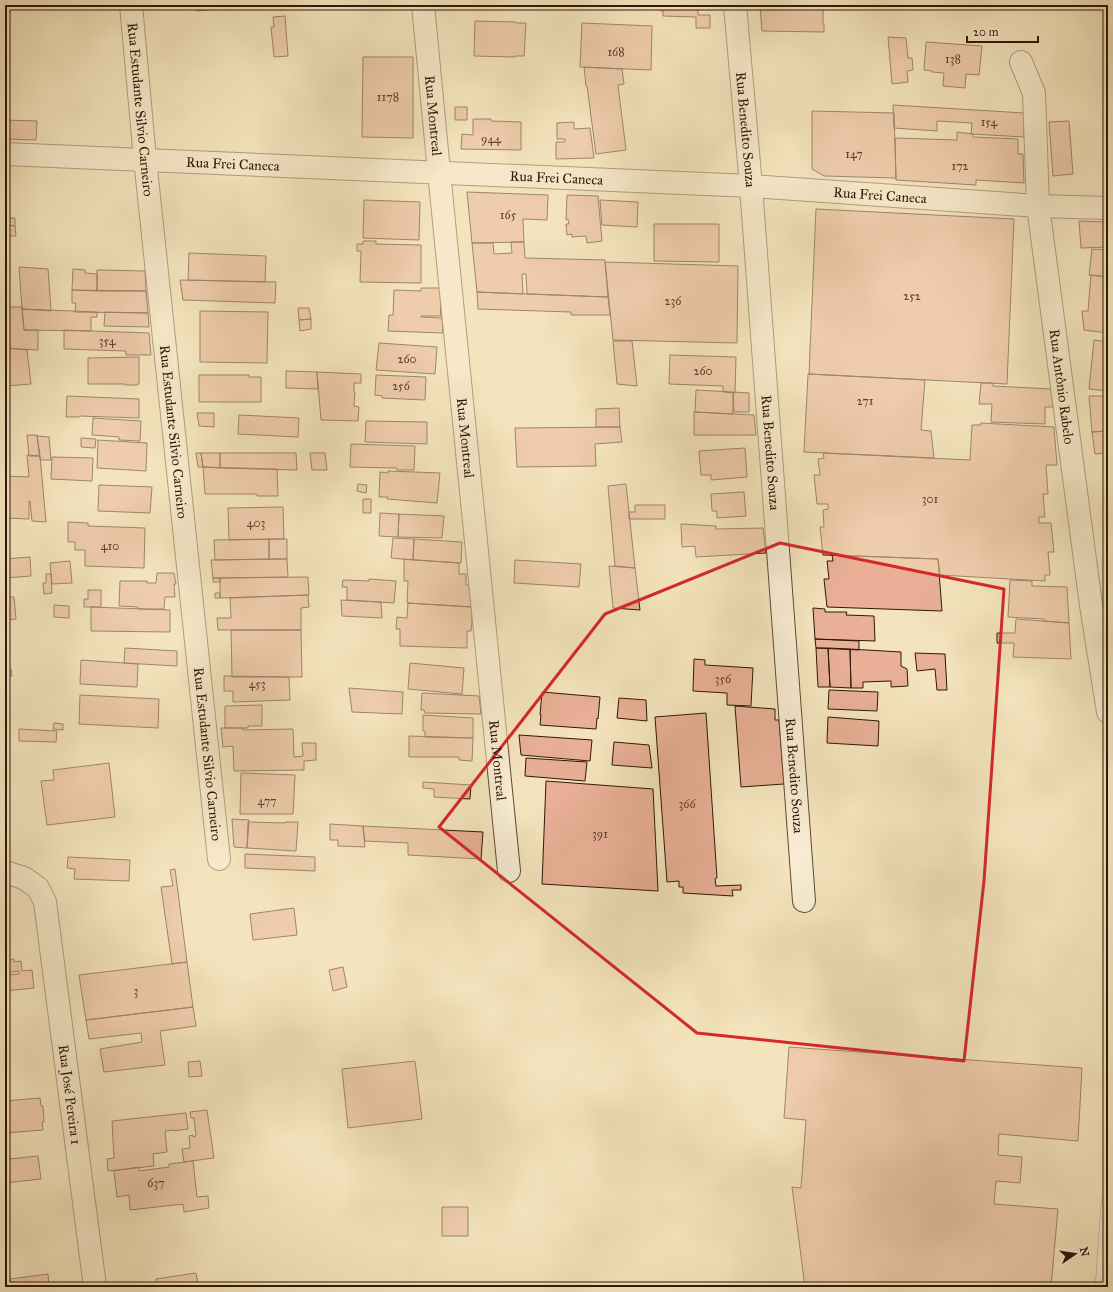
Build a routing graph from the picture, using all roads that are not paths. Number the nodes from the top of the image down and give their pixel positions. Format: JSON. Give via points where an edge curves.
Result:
{"nodes":[{"id":1,"x":131,"y":5,"type":"edge"},
{"id":2,"x":423,"y":5,"type":"edge"},
{"id":3,"x":735,"y":5,"type":"edge"},
{"id":4,"x":1021,"y":62,"type":"dead end"},
{"id":5,"x":5,"y":154,"type":"edge"},
{"id":6,"x":145,"y":159,"type":"junction"},
{"id":7,"x":439,"y":172,"type":"junction"},
{"id":8,"x":751,"y":186,"type":"junction"},
{"id":9,"x":1038,"y":206,"type":"junction"},
{"id":10,"x":1108,"y":208,"type":"edge"},
{"id":11,"x":1100,"y":604,"type":"edge"},
{"id":12,"x":1108,"y":712,"type":"edge"},
{"id":13,"x":219,"y":859,"type":"dead end"},
{"id":14,"x":509,"y":871,"type":"dead end"},
{"id":15,"x":5,"y":872,"type":"edge"},
{"id":16,"x":804,"y":901,"type":"dead end"},
{"id":17,"x":1108,"y":1202,"type":"edge"},
{"id":18,"x":1107,"y":1234,"type":"edge"},
{"id":19,"x":95,"y":1287,"type":"edge"},
{"id":20,"x":1102,"y":1287,"type":"edge"}],
"edges":[{"from":1,"to":6,"type":"street","name":"Rua Estudante Silvio Carneiro"},
{"from":2,"to":7,"type":"street","name":"Rua Montreal"},
{"from":3,"to":8,"type":"street","name":"Rua Benedito Souza"},
{"from":4,"to":9,"type":"street","name":"Rua Antônio Rabelo","via":[[1034,93]]},
{"from":5,"to":6,"type":"street","name":"Rua Frei Caneca"},
{"from":6,"to":7,"type":"street","name":"Rua Frei Caneca"},
{"from":6,"to":13,"type":"street","name":"Rua Estudante Silvio Carneiro"},
{"from":7,"to":8,"type":"street","name":"Rua Frei Caneca"},
{"from":7,"to":14,"type":"street","name":"Rua Montreal"},
{"from":8,"to":9,"type":"street","name":"Rua Frei Caneca"},
{"from":8,"to":16,"type":"street","name":"Rua Benedito Souza"},
{"from":9,"to":10,"type":"street","name":"Rua Frei Caneca"},
{"from":9,"to":11,"type":"street","name":"Rua Antônio Rabelo"},
{"from":11,"to":12,"type":"street","name":"Rua Antônio Rabelo"},
{"from":15,"to":19,"type":"street","name":"Rua José Pereira 1","via":[[24,878],[38,888],[45,902]]},
{"from":17,"to":18,"type":"lane"},
{"from":18,"to":20,"type":"lane"}]}
